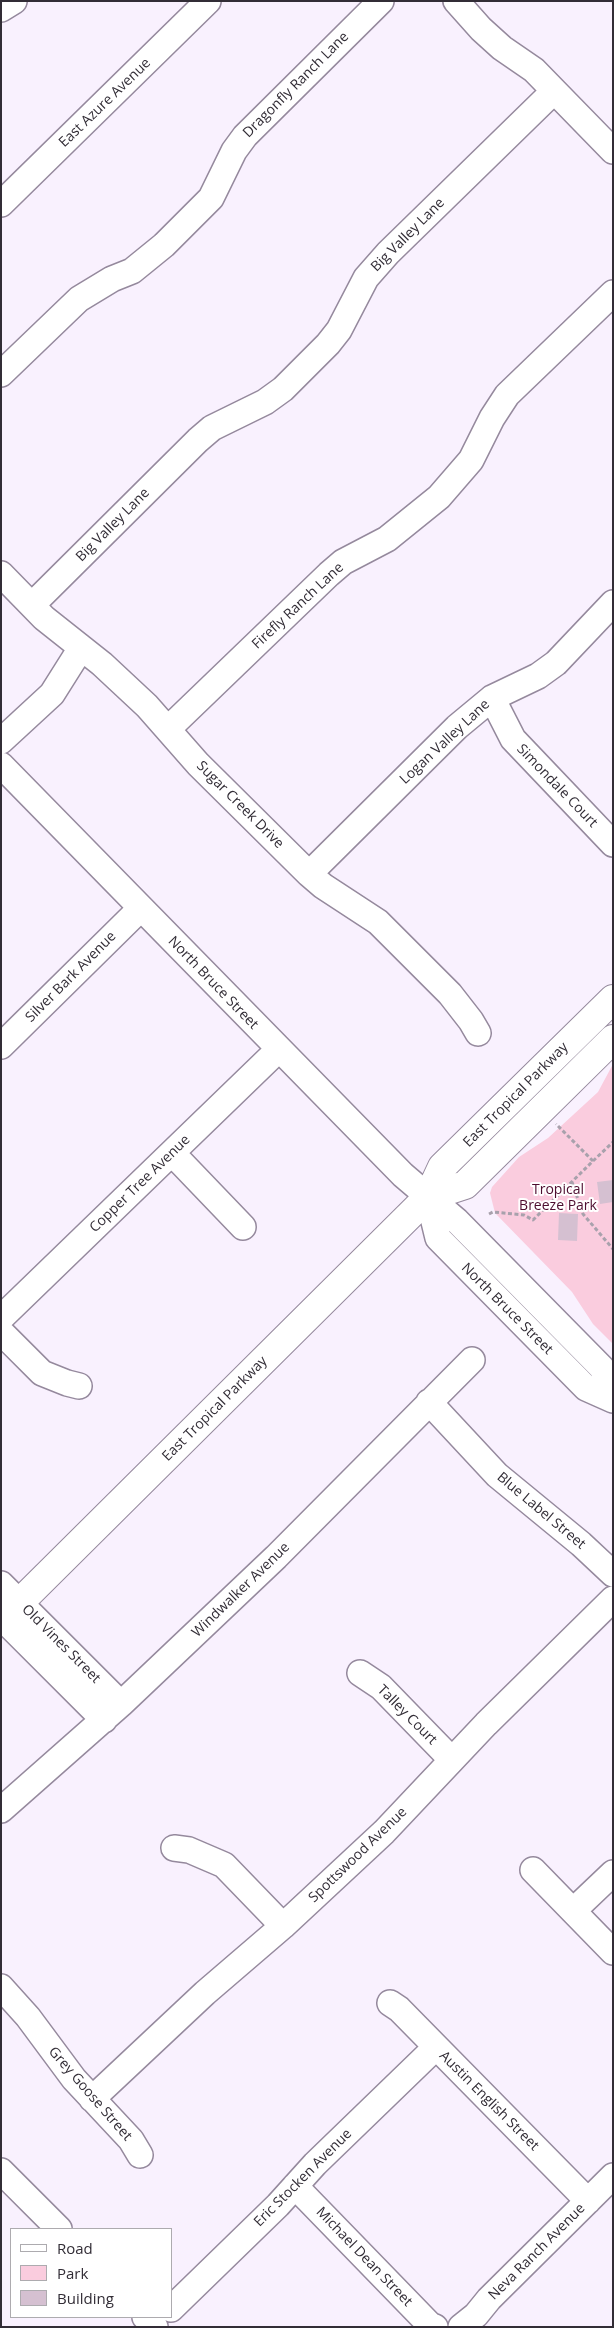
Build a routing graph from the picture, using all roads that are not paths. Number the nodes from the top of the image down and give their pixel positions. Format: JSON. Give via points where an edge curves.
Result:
{"nodes":[{"id":1,"x":14,"y":1,"type":"edge"},
{"id":2,"x":208,"y":1,"type":"edge"},
{"id":3,"x":381,"y":1,"type":"edge"},
{"id":4,"x":456,"y":1,"type":"edge"},
{"id":5,"x":1,"y":9,"type":"edge"},
{"id":6,"x":554,"y":91,"type":"junction"},
{"id":7,"x":613,"y":151,"type":"edge"},
{"id":8,"x":1,"y":204,"type":"edge"},
{"id":9,"x":613,"y":293,"type":"edge"},
{"id":10,"x":1,"y":374,"type":"edge"},
{"id":11,"x":1,"y":574,"type":"edge"},
{"id":12,"x":613,"y":603,"type":"edge"},
{"id":13,"x":32,"y":606,"type":"junction"},
{"id":14,"x":80,"y":648,"type":"junction"},
{"id":15,"x":492,"y":698,"type":"junction"},
{"id":16,"x":168,"y":729,"type":"junction"},
{"id":17,"x":1,"y":741,"type":"edge"},
{"id":18,"x":1,"y":764,"type":"edge"},
{"id":19,"x":613,"y":844,"type":"edge"},
{"id":20,"x":309,"y":874,"type":"junction"},
{"id":21,"x":141,"y":908,"type":"junction"},
{"id":22,"x":613,"y":999,"type":"edge"},
{"id":23,"x":478,"y":1033,"type":"dead end"},
{"id":24,"x":613,"y":1039,"type":"edge"},
{"id":25,"x":1,"y":1046,"type":"edge"},
{"id":26,"x":278,"y":1050,"type":"junction"},
{"id":27,"x":172,"y":1153,"type":"junction"},
{"id":28,"x":428,"y":1197,"type":"junction"},
{"id":29,"x":243,"y":1227,"type":"dead end"},
{"id":30,"x":1,"y":1318,"type":"edge"},
{"id":31,"x":1,"y":1332,"type":"edge"},
{"id":32,"x":472,"y":1360,"type":"dead end"},
{"id":33,"x":79,"y":1386,"type":"dead end"},
{"id":34,"x":613,"y":1393,"type":"edge"},
{"id":35,"x":613,"y":1400,"type":"edge"},
{"id":36,"x":429,"y":1402,"type":"junction"},
{"id":37,"x":613,"y":1574,"type":"edge"},
{"id":38,"x":613,"y":1599,"type":"edge"},
{"id":39,"x":5,"y":1609,"type":"edge"},
{"id":40,"x":360,"y":1673,"type":"dead end"},
{"id":41,"x":112,"y":1712,"type":"junction"},
{"id":42,"x":452,"y":1760,"type":"junction"},
{"id":43,"x":1,"y":1810,"type":"edge"},
{"id":44,"x":174,"y":1848,"type":"dead end"},
{"id":45,"x":533,"y":1870,"type":"dead end"},
{"id":46,"x":613,"y":1873,"type":"edge"},
{"id":47,"x":573,"y":1911,"type":"junction"},
{"id":48,"x":283,"y":1926,"type":"junction"},
{"id":49,"x":613,"y":1952,"type":"edge"},
{"id":50,"x":1,"y":1987,"type":"edge"},
{"id":51,"x":390,"y":2003,"type":"dead end"},
{"id":52,"x":436,"y":2047,"type":"junction"},
{"id":53,"x":92,"y":2099,"type":"junction"},
{"id":54,"x":140,"y":2156,"type":"dead end"},
{"id":55,"x":1,"y":2171,"type":"edge"},
{"id":56,"x":613,"y":2176,"type":"edge"},
{"id":57,"x":295,"y":2186,"type":"junction"},
{"id":58,"x":588,"y":2201,"type":"junction"},
{"id":59,"x":58,"y":2228,"type":"edge"},
{"id":60,"x":172,"y":2305,"type":"edge"},
{"id":61,"x":435,"y":2327,"type":"edge"},
{"id":62,"x":462,"y":2327,"type":"edge"}],
"edges":[{"from":1,"to":5,"type":"street"},
{"from":2,"to":8,"type":"street","name":"East Azure Avenue"},
{"from":3,"to":10,"type":"street","name":"Dragonfly Ranch Lane","via":[[245,136],[234,150],[211,198],[164,245],[132,271],[79,299]]},
{"from":4,"to":6,"type":"street","via":[[481,29],[534,70]]},
{"from":6,"to":7,"type":"street"},
{"from":6,"to":13,"type":"street","name":"Big Valley Lane","via":[[388,253],[366,278],[339,330],[290,382],[265,402],[212,428],[198,440]]},
{"from":9,"to":16,"type":"street","name":"Firefly Ranch Lane","via":[[507,395],[471,460],[439,497],[387,539],[343,562]]},
{"from":11,"to":13,"type":"street","name":"Sugar Creek Drive"},
{"from":12,"to":15,"type":"street","name":"Logan Valley Lane","via":[[556,663],[538,676]]},
{"from":13,"to":14,"type":"street","name":"Sugar Creek Drive"},
{"from":14,"to":16,"type":"street","name":"Sugar Creek Drive","via":[[121,681]]},
{"from":14,"to":17,"type":"street","via":[[52,694]]},
{"from":15,"to":19,"type":"street","name":"Simondale Court","via":[[513,739]]},
{"from":15,"to":20,"type":"street","name":"Logan Valley Lane","via":[[457,727]]},
{"from":16,"to":20,"type":"street","name":"Sugar Creek Drive","via":[[198,764]]},
{"from":18,"to":21,"type":"street","name":"North Bruce Street"},
{"from":20,"to":23,"type":"street","name":"Sugar Creek Drive","via":[[378,922],[450,994]]},
{"from":21,"to":25,"type":"street","name":"Silver Bark Avenue"},
{"from":21,"to":26,"type":"street","name":"North Bruce Street"},
{"from":22,"to":28,"type":"main road","name":"East Tropical Parkway","via":[[442,1167]]},
{"from":24,"to":28,"type":"main road","name":"East Tropical Parkway","via":[[465,1185]]},
{"from":26,"to":27,"type":"street","name":"Copper Tree Avenue"},
{"from":26,"to":28,"type":"street","name":"North Bruce Street"},
{"from":27,"to":29,"type":"street"},
{"from":27,"to":30,"type":"street","name":"Copper Tree Avenue"},
{"from":28,"to":34,"type":"street","name":"North Bruce Street","via":[[457,1221],[602,1368]]},
{"from":28,"to":35,"type":"street","name":"North Bruce Street","via":[[438,1238],[586,1388]]},
{"from":28,"to":39,"type":"main road","name":"East Tropical Parkway"},
{"from":31,"to":33,"type":"street","via":[[42,1373]]},
{"from":32,"to":36,"type":"street","name":"Windwalker Avenue"},
{"from":36,"to":37,"type":"street","name":"Blue Label Street","via":[[504,1481]]},
{"from":36,"to":41,"type":"street","name":"Windwalker Avenue","via":[[276,1558]]},
{"from":38,"to":42,"type":"street","name":"Spottswood Avenue"},
{"from":39,"to":41,"type":"street","name":"Old Vines Street"},
{"from":40,"to":42,"type":"street","name":"Talley Court","via":[[381,1687]]},
{"from":41,"to":43,"type":"street","name":"Windwalker Avenue"},
{"from":42,"to":48,"type":"street","name":"Spottswood Avenue","via":[[384,1832]]},
{"from":44,"to":48,"type":"street","via":[[190,1850],[224,1865]]},
{"from":45,"to":47,"type":"street"},
{"from":46,"to":47,"type":"street"},
{"from":47,"to":49,"type":"street"},
{"from":48,"to":53,"type":"street","name":"Spottswood Avenue"},
{"from":50,"to":53,"type":"street","name":"Grey Goose Street"},
{"from":51,"to":52,"type":"street","name":"Austin English Street"},
{"from":52,"to":57,"type":"street","name":"Eric Stocken Avenue"},
{"from":52,"to":58,"type":"street","name":"Austin English Street"},
{"from":53,"to":54,"type":"street","name":"Grey Goose Street","via":[[131,2140]]},
{"from":55,"to":59,"type":"street"},
{"from":56,"to":58,"type":"street","name":"Neva Ranch Avenue"},
{"from":57,"to":60,"type":"street","name":"Eric Stocken Avenue"},
{"from":57,"to":61,"type":"street","name":"Michael Dean Street","via":[[426,2322]]},
{"from":58,"to":62,"type":"street","name":"Neva Ranch Avenue"}]}
